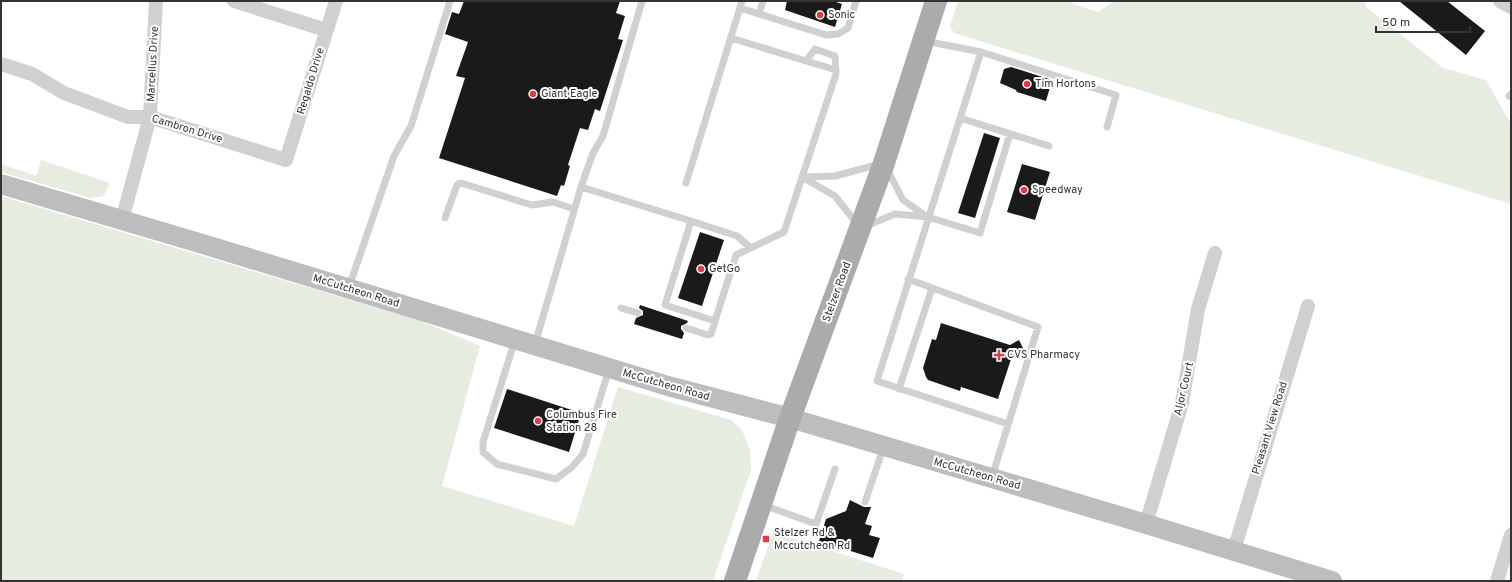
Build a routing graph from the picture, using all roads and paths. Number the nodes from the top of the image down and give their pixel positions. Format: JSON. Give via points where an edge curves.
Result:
{"nodes":[{"id":1,"x":156,"y":1,"type":"edge"},
{"id":2,"x":234,"y":1,"type":"edge"},
{"id":3,"x":336,"y":1,"type":"edge"},
{"id":4,"x":450,"y":1,"type":"edge"},
{"id":5,"x":642,"y":1,"type":"edge"},
{"id":6,"x":763,"y":1,"type":"edge"},
{"id":7,"x":856,"y":1,"type":"edge"},
{"id":8,"x":936,"y":1,"type":"edge"},
{"id":9,"x":1500,"y":1,"type":"edge"},
{"id":10,"x":741,"y":5,"type":"edge"},
{"id":11,"x":1511,"y":7,"type":"edge"},
{"id":12,"x":759,"y":14,"type":"junction"},
{"id":13,"x":326,"y":30,"type":"junction"},
{"id":14,"x":731,"y":38,"type":"junction"},
{"id":15,"x":923,"y":41,"type":"junction"},
{"id":16,"x":981,"y":52,"type":"junction"},
{"id":17,"x":806,"y":61,"type":"junction"},
{"id":18,"x":1,"y":64,"type":"edge"},
{"id":19,"x":836,"y":70,"type":"junction"},
{"id":20,"x":150,"y":117,"type":"junction"},
{"id":21,"x":960,"y":118,"type":"junction"},
{"id":22,"x":1107,"y":127,"type":"dead end"},
{"id":23,"x":1010,"y":134,"type":"junction"},
{"id":24,"x":1049,"y":146,"type":"dead end"},
{"id":25,"x":286,"y":160,"type":"joint"},
{"id":26,"x":884,"y":163,"type":"junction"},
{"id":27,"x":802,"y":177,"type":"junction"},
{"id":28,"x":686,"y":183,"type":"dead end"},
{"id":29,"x":1,"y":184,"type":"edge"},
{"id":30,"x":581,"y":187,"type":"junction"},
{"id":31,"x":574,"y":209,"type":"junction"},
{"id":32,"x":928,"y":217,"type":"junction"},
{"id":33,"x":445,"y":218,"type":"dead end"},
{"id":34,"x":122,"y":220,"type":"junction"},
{"id":35,"x":691,"y":221,"type":"junction"},
{"id":36,"x":860,"y":228,"type":"junction"},
{"id":37,"x":751,"y":248,"type":"junction"},
{"id":38,"x":1215,"y":253,"type":"dead end"},
{"id":39,"x":908,"y":280,"type":"junction"},
{"id":40,"x":932,"y":288,"type":"junction"},
{"id":41,"x":349,"y":289,"type":"junction"},
{"id":42,"x":1308,"y":306,"type":"dead end"},
{"id":43,"x":621,"y":308,"type":"dead end"},
{"id":44,"x":638,"y":313,"type":"dead end"},
{"id":45,"x":715,"y":321,"type":"junction"},
{"id":46,"x":686,"y":328,"type":"dead end"},
{"id":47,"x":515,"y":340,"type":"junction"},
{"id":48,"x":534,"y":346,"type":"junction"},
{"id":49,"x":610,"y":368,"type":"junction"},
{"id":50,"x":899,"y":389,"type":"junction"},
{"id":51,"x":790,"y":418,"type":"junction"},
{"id":52,"x":1008,"y":424,"type":"junction"},
{"id":53,"x":884,"y":446,"type":"junction"},
{"id":54,"x":835,"y":469,"type":"dead end"},
{"id":55,"x":992,"y":478,"type":"junction"},
{"id":56,"x":865,"y":502,"type":"dead end"},
{"id":57,"x":761,"y":505,"type":"junction"},
{"id":58,"x":1146,"y":524,"type":"junction"},
{"id":59,"x":1511,"y":535,"type":"edge"},
{"id":60,"x":1234,"y":550,"type":"junction"},
{"id":61,"x":734,"y":581,"type":"edge"},
{"id":62,"x":1332,"y":581,"type":"edge"},
{"id":63,"x":1497,"y":581,"type":"edge"}],
"edges":[{"from":1,"to":20,"type":"street","name":"Marcellus Drive"},
{"from":2,"to":13,"type":"street"},
{"from":3,"to":13,"type":"street","name":"Regaldo Drive"},
{"from":4,"to":41,"type":"lane","via":[[411,126],[394,156]]},
{"from":5,"to":30,"type":"lane","via":[[603,136],[593,152]]},
{"from":6,"to":12,"type":"lane"},
{"from":7,"to":12,"type":"lane","via":[[848,28],[838,34],[826,35]]},
{"from":8,"to":15,"type":"main road","name":"Stelzer Road"},
{"from":9,"to":11,"type":"street"},
{"from":10,"to":12,"type":"lane"},
{"from":10,"to":14,"type":"lane"},
{"from":13,"to":25,"type":"street","name":"Regaldo Drive"},
{"from":14,"to":17,"type":"lane"},
{"from":14,"to":28,"type":"lane"},
{"from":15,"to":16,"type":"lane"},
{"from":15,"to":26,"type":"main road","name":"Stelzer Road"},
{"from":16,"to":21,"type":"lane"},
{"from":16,"to":22,"type":"lane","via":[[1116,95]]},
{"from":17,"to":19,"type":"lane"},
{"from":17,"to":19,"type":"lane","via":[[815,49],[835,56]]},
{"from":18,"to":20,"type":"street","name":"Cambron Drive","via":[[32,74],[64,93],[128,117]]},
{"from":19,"to":27,"type":"lane"},
{"from":20,"to":25,"type":"street","name":"Cambron Drive"},
{"from":20,"to":34,"type":"street","name":"Marcellus Drive"},
{"from":21,"to":23,"type":"lane"},
{"from":21,"to":32,"type":"lane"},
{"from":23,"to":24,"type":"lane"},
{"from":23,"to":32,"type":"lane","via":[[980,233]]},
{"from":26,"to":27,"type":"lane","via":[[836,176]]},
{"from":26,"to":32,"type":"lane","via":[[903,200]]},
{"from":26,"to":36,"type":"main road","name":"Stelzer Road"},
{"from":27,"to":36,"type":"lane","via":[[836,196]]},
{"from":27,"to":37,"type":"lane","via":[[784,232]]},
{"from":29,"to":34,"type":"main road","name":"McCutcheon Road"},
{"from":30,"to":31,"type":"lane"},
{"from":30,"to":35,"type":"lane"},
{"from":31,"to":33,"type":"lane","via":[[553,202],[532,205],[461,183],[457,185]]},
{"from":31,"to":48,"type":"lane"},
{"from":32,"to":36,"type":"lane","via":[[895,214]]},
{"from":32,"to":39,"type":"lane"},
{"from":34,"to":41,"type":"main road","name":"McCutcheon Road"},
{"from":35,"to":37,"type":"lane","via":[[737,236]]},
{"from":35,"to":45,"type":"lane","via":[[665,305]]},
{"from":36,"to":51,"type":"main road","name":"Stelzer Road"},
{"from":37,"to":45,"type":"lane","via":[[736,255]]},
{"from":38,"to":58,"type":"street","name":"Aljor Court","via":[[1198,309],[1182,403]]},
{"from":39,"to":40,"type":"lane"},
{"from":39,"to":50,"type":"lane","via":[[877,381]]},
{"from":40,"to":50,"type":"lane"},
{"from":40,"to":52,"type":"lane","via":[[1038,327]]},
{"from":41,"to":47,"type":"main road","name":"McCutcheon Road"},
{"from":42,"to":60,"type":"street","name":"Pleasant View Road"},
{"from":43,"to":44,"type":"lane"},
{"from":45,"to":46,"type":"lane","via":[[711,334],[708,335]]},
{"from":47,"to":48,"type":"main road","name":"McCutcheon Road"},
{"from":47,"to":49,"type":"lane","via":[[484,442],[483,452],[497,464],[556,479],[572,467],[583,454]]},
{"from":48,"to":49,"type":"main road","name":"McCutcheon Road"},
{"from":49,"to":51,"type":"main road","name":"McCutcheon Road"},
{"from":50,"to":52,"type":"lane"},
{"from":51,"to":53,"type":"main road","name":"McCutcheon Road"},
{"from":51,"to":57,"type":"main road","name":"Stelzer Road"},
{"from":52,"to":55,"type":"lane"},
{"from":53,"to":55,"type":"main road","name":"McCutcheon Road"},
{"from":53,"to":56,"type":"lane"},
{"from":54,"to":57,"type":"lane","via":[[816,524]]},
{"from":55,"to":58,"type":"main road","name":"McCutcheon Road"},
{"from":57,"to":61,"type":"main road","name":"Stelzer Road"},
{"from":58,"to":60,"type":"main road","name":"McCutcheon Road"},
{"from":59,"to":63,"type":"street"},
{"from":60,"to":62,"type":"main road","name":"McCutcheon Road"}]}
